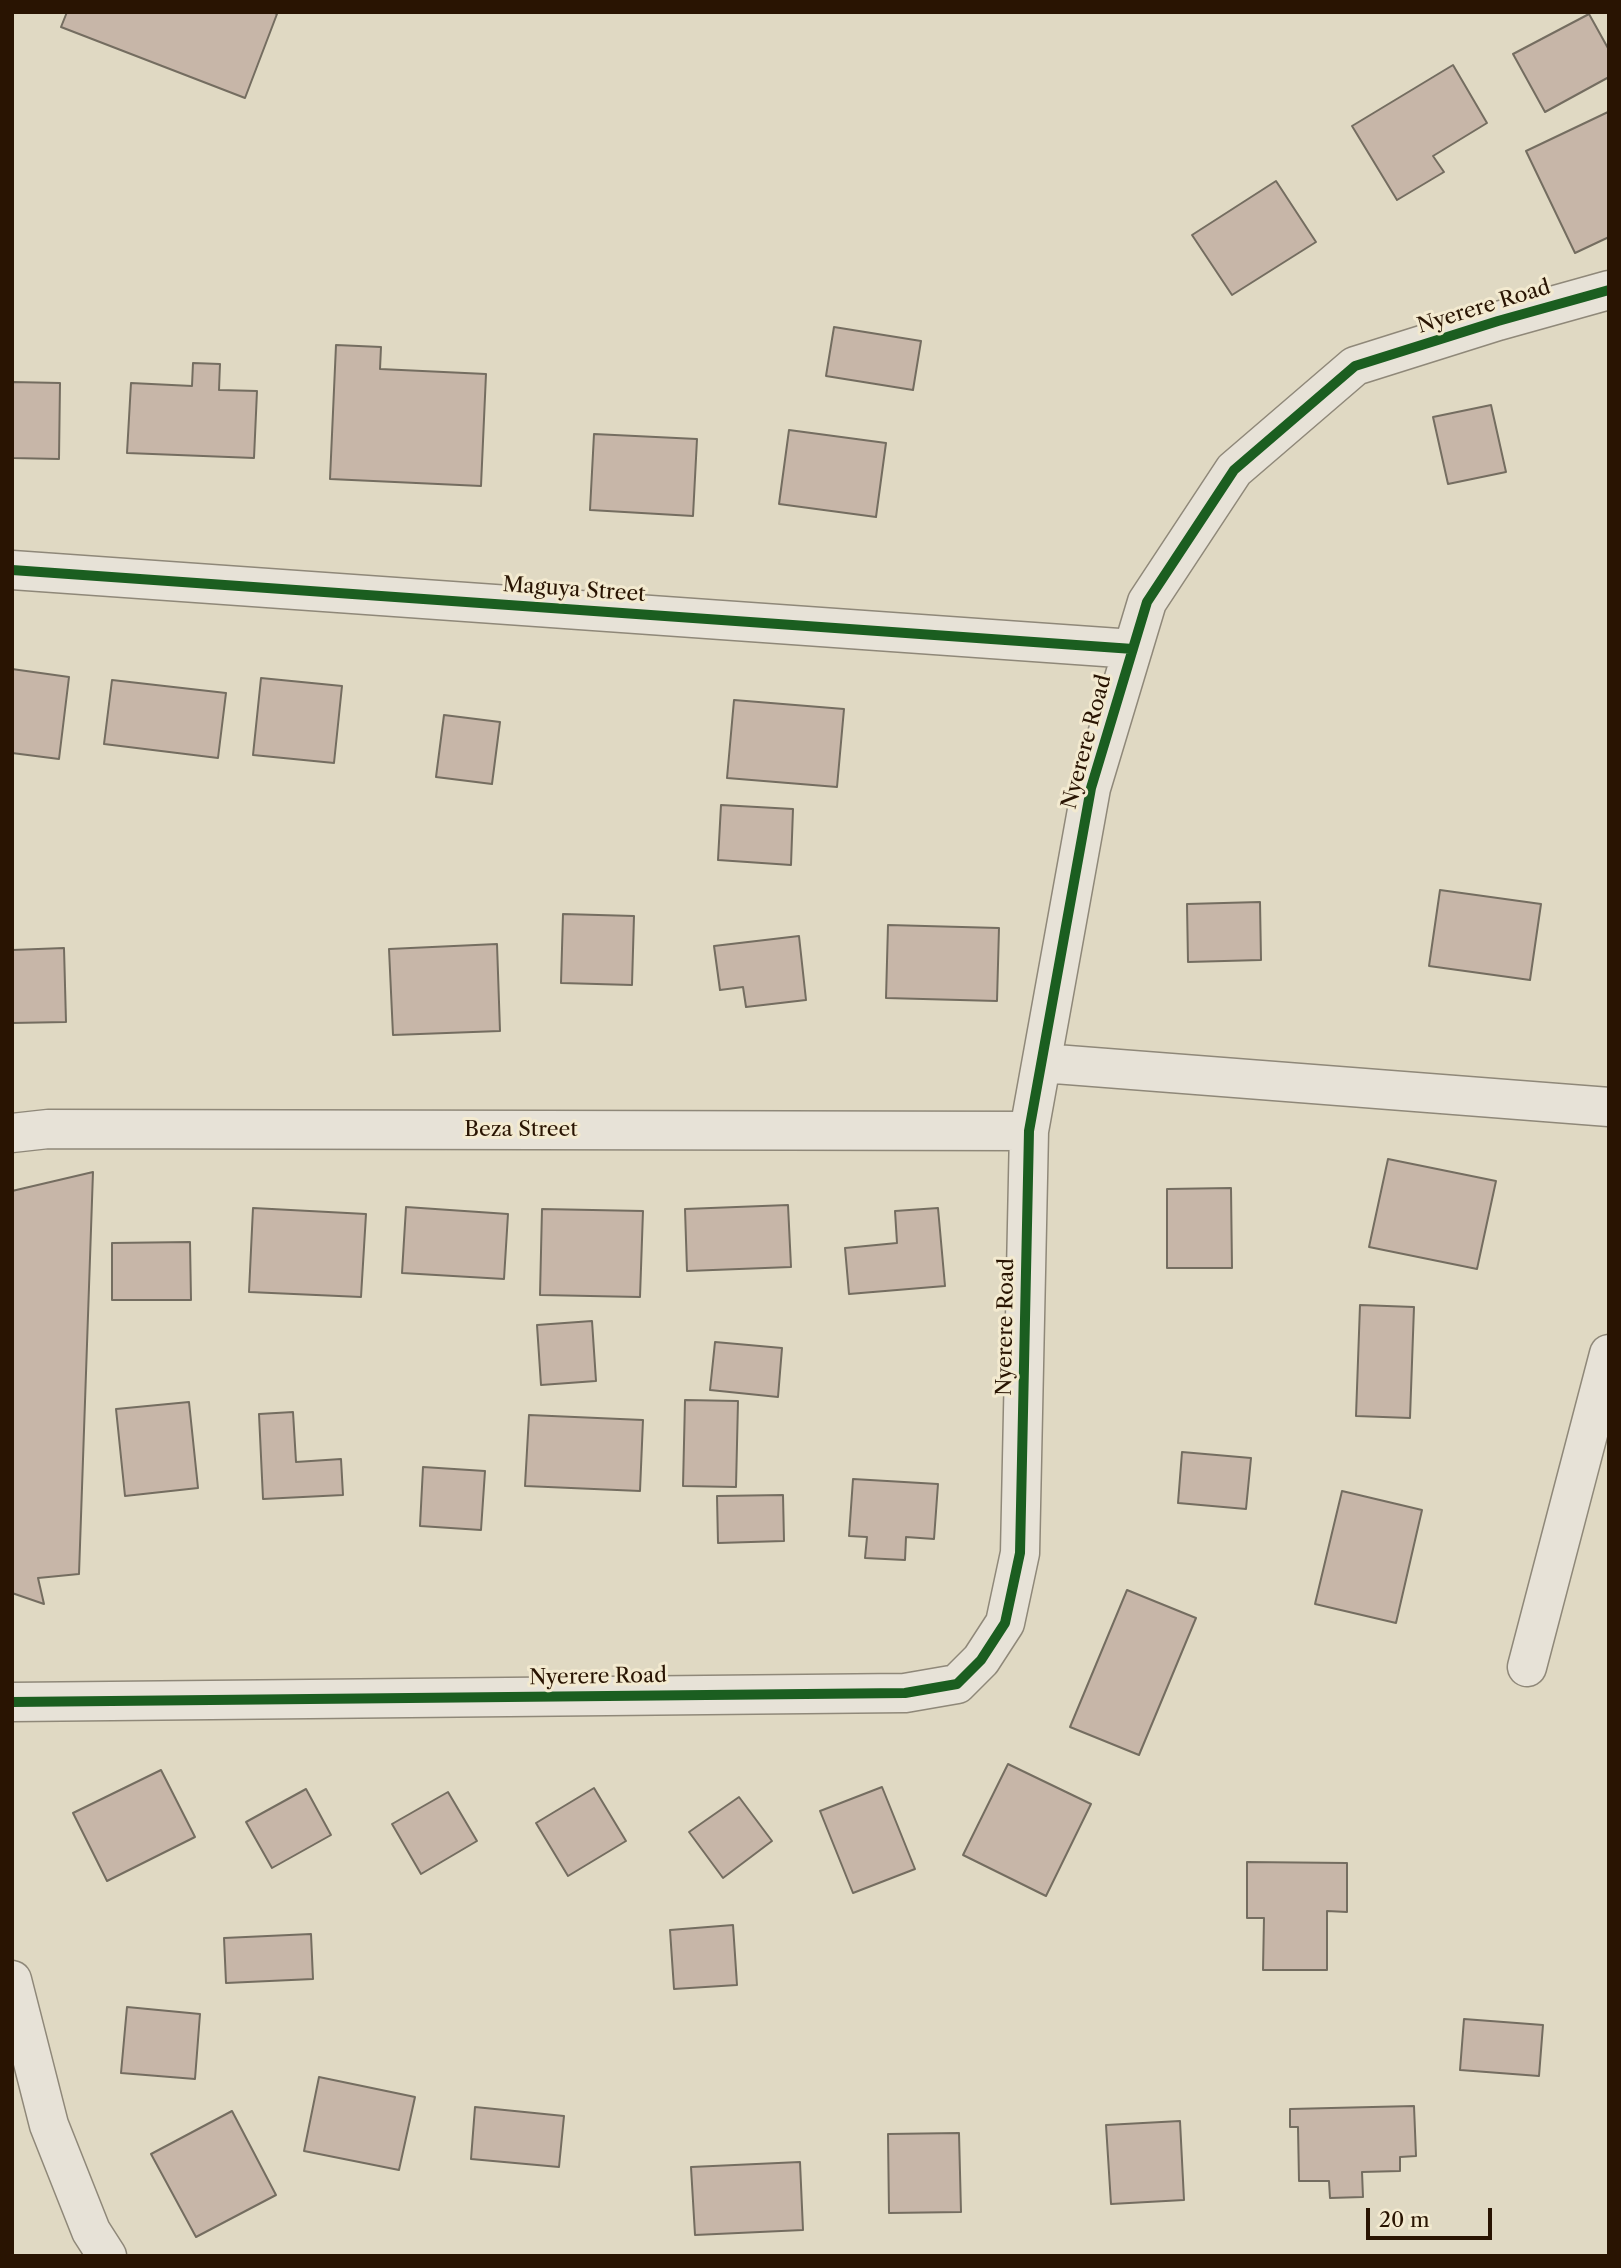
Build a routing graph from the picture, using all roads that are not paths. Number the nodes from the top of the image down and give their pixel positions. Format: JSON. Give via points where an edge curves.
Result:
{"nodes":[{"id":1,"x":1609,"y":290,"type":"edge"},
{"id":2,"x":12,"y":570,"type":"edge"},
{"id":3,"x":1133,"y":649,"type":"junction"},
{"id":4,"x":1042,"y":1063,"type":"junction"},
{"id":5,"x":1609,"y":1107,"type":"edge"},
{"id":6,"x":1029,"y":1131,"type":"junction"},
{"id":7,"x":12,"y":1133,"type":"edge"},
{"id":8,"x":1609,"y":1354,"type":"edge"},
{"id":9,"x":1527,"y":1667,"type":"dead end"},
{"id":10,"x":12,"y":1702,"type":"edge"},
{"id":11,"x":12,"y":1980,"type":"edge"},
{"id":12,"x":107,"y":2256,"type":"edge"}],
"edges":[{"from":1,"to":3,"type":"street","name":"Nyerere Road","via":[[1355,366],[1234,470],[1147,602]]},
{"from":2,"to":3,"type":"street","name":"Maguya Street"},
{"from":3,"to":4,"type":"street","name":"Nyerere Road","via":[[1091,788]]},
{"from":4,"to":5,"type":"street"},
{"from":4,"to":6,"type":"street","name":"Nyerere Road"},
{"from":6,"to":7,"type":"street","name":"Beza Street","via":[[48,1129]]},
{"from":6,"to":10,"type":"street","name":"Nyerere Road","via":[[1020,1553],[1005,1623],[981,1660],[957,1684],[905,1692]]},
{"from":8,"to":9,"type":"street"},
{"from":11,"to":12,"type":"street","via":[[49,2125],[91,2231]]}]}
